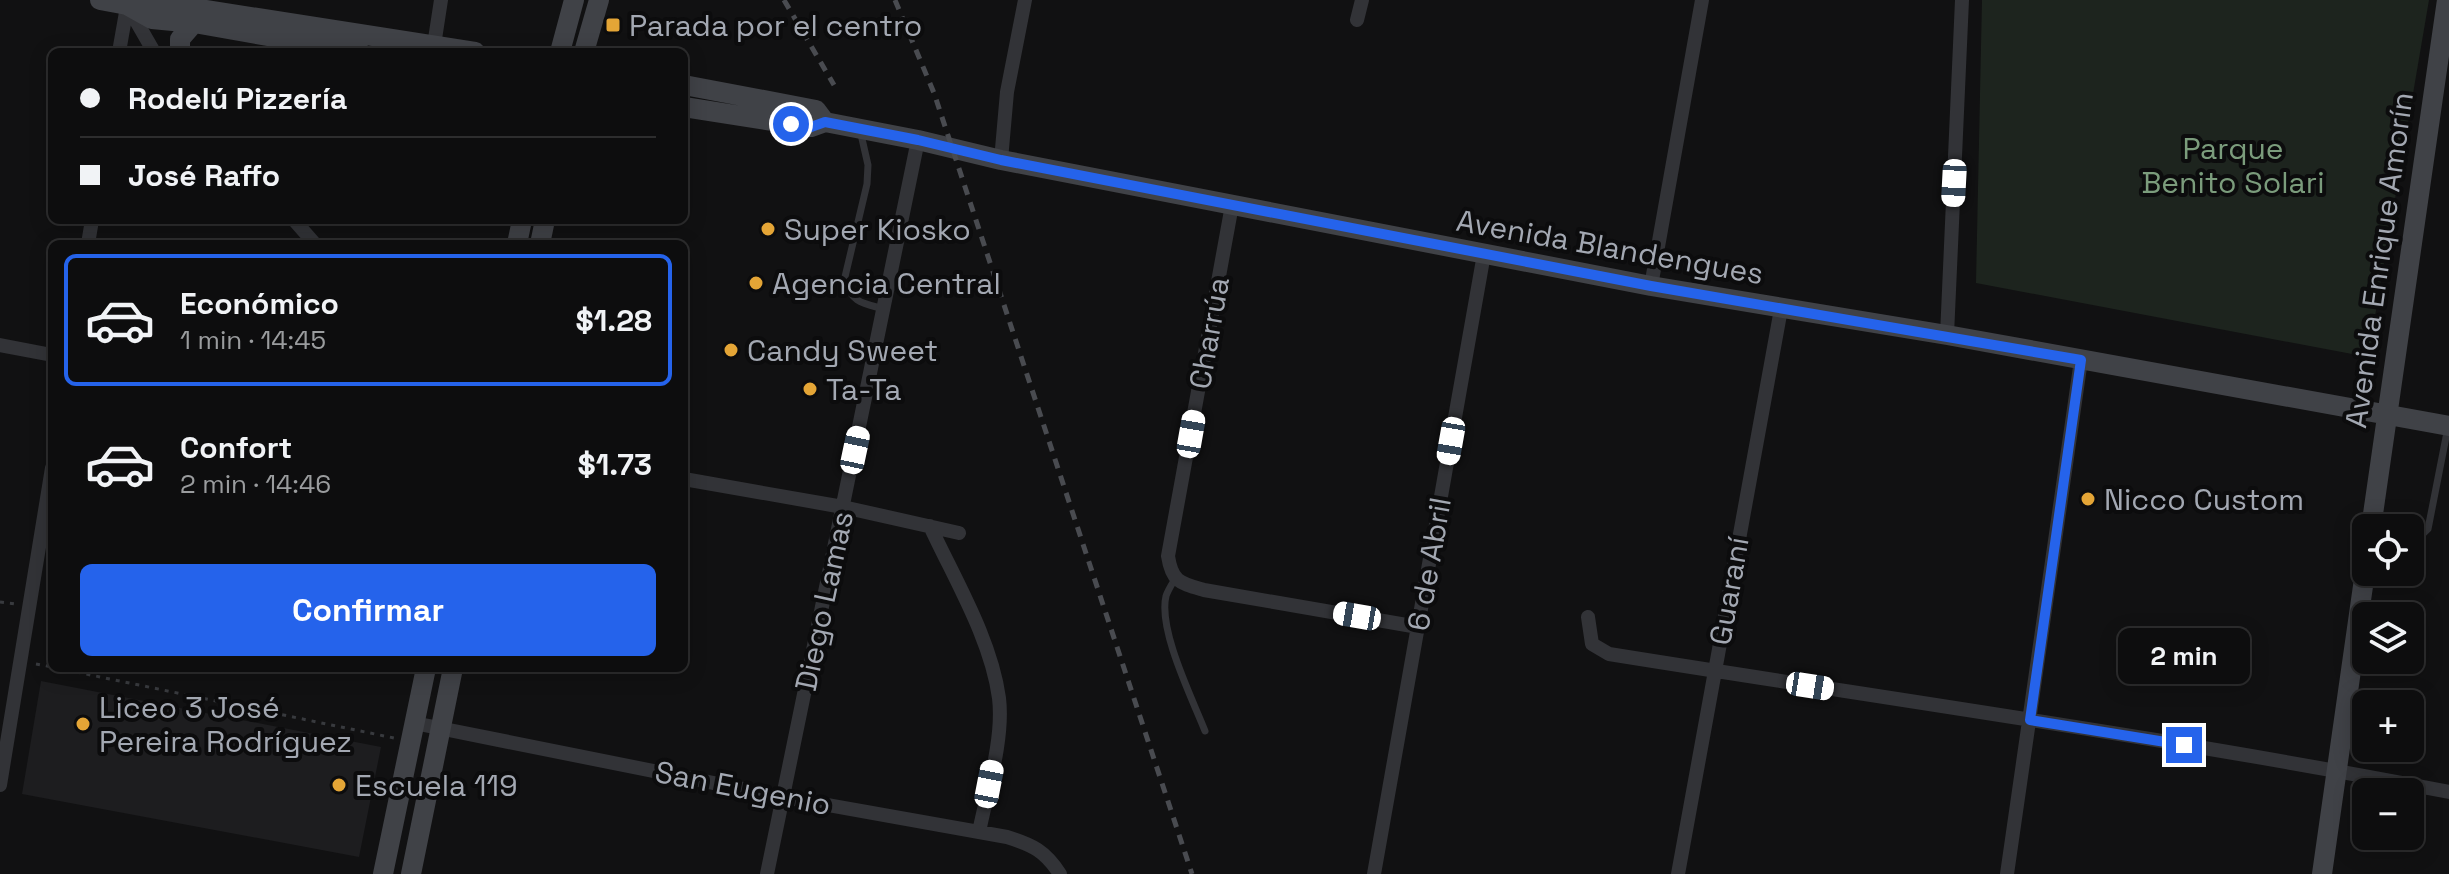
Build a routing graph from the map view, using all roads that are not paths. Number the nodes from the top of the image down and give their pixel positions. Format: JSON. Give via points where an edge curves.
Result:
{"nodes":[{"id":1,"x":100,"y":0,"type":"edge"},
{"id":2,"x":441,"y":0,"type":"edge"},
{"id":3,"x":574,"y":0,"type":"edge"},
{"id":4,"x":599,"y":0,"type":"edge"},
{"id":5,"x":1025,"y":0,"type":"edge"},
{"id":6,"x":1362,"y":0,"type":"edge"},
{"id":7,"x":1702,"y":0,"type":"edge"},
{"id":8,"x":1962,"y":0,"type":"edge"},
{"id":9,"x":2447,"y":0,"type":"edge"},
{"id":10,"x":127,"y":2,"type":"edge"},
{"id":11,"x":196,"y":16,"type":"junction"},
{"id":12,"x":1357,"y":20,"type":"dead end"},
{"id":13,"x":120,"y":48,"type":"edge"},
{"id":14,"x":152,"y":48,"type":"edge"},
{"id":15,"x":180,"y":48,"type":"edge"},
{"id":16,"x":342,"y":48,"type":"edge"},
{"id":17,"x":427,"y":48,"type":"edge"},
{"id":18,"x":434,"y":48,"type":"edge"},
{"id":19,"x":561,"y":48,"type":"edge"},
{"id":20,"x":585,"y":48,"type":"edge"},
{"id":21,"x":688,"y":86,"type":"edge"},
{"id":22,"x":688,"y":108,"type":"edge"},
{"id":23,"x":825,"y":122,"type":"junction"},
{"id":24,"x":860,"y":129,"type":"junction"},
{"id":25,"x":918,"y":140,"type":"junction"},
{"id":26,"x":1001,"y":160,"type":"junction"},
{"id":27,"x":1232,"y":205,"type":"junction"},
{"id":28,"x":298,"y":224,"type":"edge"},
{"id":29,"x":312,"y":240,"type":"edge"},
{"id":30,"x":1484,"y":254,"type":"junction"},
{"id":31,"x":1651,"y":286,"type":"junction"},
{"id":32,"x":884,"y":309,"type":"junction"},
{"id":33,"x":1781,"y":309,"type":"junction"},
{"id":34,"x":1947,"y":335,"type":"junction"},
{"id":35,"x":0,"y":345,"type":"edge"},
{"id":36,"x":48,"y":354,"type":"edge"},
{"id":37,"x":2081,"y":360,"type":"junction"},
{"id":38,"x":2387,"y":414,"type":"junction"},
{"id":39,"x":2449,"y":426,"type":"edge"},
{"id":40,"x":688,"y":480,"type":"edge"},
{"id":41,"x":48,"y":492,"type":"edge"},
{"id":42,"x":843,"y":507,"type":"junction"},
{"id":43,"x":2373,"y":514,"type":"edge"},
{"id":44,"x":930,"y":526,"type":"junction"},
{"id":45,"x":959,"y":533,"type":"dead end"},
{"id":46,"x":2424,"y":533,"type":"edge"},
{"id":47,"x":1175,"y":579,"type":"junction"},
{"id":48,"x":2363,"y":586,"type":"edge"},
{"id":49,"x":1588,"y":617,"type":"dead end"},
{"id":50,"x":1418,"y":627,"type":"junction"},
{"id":51,"x":1715,"y":671,"type":"junction"},
{"id":52,"x":425,"y":672,"type":"edge"},
{"id":53,"x":452,"y":672,"type":"edge"},
{"id":54,"x":2030,"y":720,"type":"junction"},
{"id":55,"x":441,"y":728,"type":"junction"},
{"id":56,"x":1205,"y":731,"type":"dead end"},
{"id":57,"x":412,"y":732,"type":"junction"},
{"id":58,"x":2338,"y":771,"type":"junction"},
{"id":59,"x":0,"y":785,"type":"edge"},
{"id":60,"x":2449,"y":792,"type":"edge"},
{"id":61,"x":783,"y":797,"type":"junction"},
{"id":62,"x":979,"y":832,"type":"junction"},
{"id":63,"x":383,"y":874,"type":"edge"},
{"id":64,"x":411,"y":874,"type":"edge"},
{"id":65,"x":767,"y":874,"type":"edge"},
{"id":66,"x":1060,"y":874,"type":"edge"},
{"id":67,"x":1374,"y":874,"type":"edge"},
{"id":68,"x":1678,"y":874,"type":"edge"},
{"id":69,"x":2007,"y":874,"type":"edge"},
{"id":70,"x":2322,"y":874,"type":"edge"}],
"edges":[{"from":1,"to":10,"type":"street"},
{"from":2,"to":18,"type":"street"},
{"from":3,"to":19,"type":"street"},
{"from":4,"to":20,"type":"street"},
{"from":5,"to":26,"type":"street","via":[[1007,92]]},
{"from":6,"to":12,"type":"street"},
{"from":7,"to":31,"type":"street"},
{"from":8,"to":34,"type":"street"},
{"from":9,"to":38,"type":"street","name":"Avenida Enrique Amorín"},
{"from":10,"to":11,"type":"street","via":[[152,19]]},
{"from":10,"to":13,"type":"street"},
{"from":10,"to":14,"type":"street"},
{"from":11,"to":15,"type":"street","via":[[180,39]]},
{"from":11,"to":16,"type":"street"},
{"from":11,"to":17,"type":"street"},
{"from":21,"to":23,"type":"street","name":"Avenida Blandengues","via":[[816,110]]},
{"from":22,"to":23,"type":"street","name":"Avenida Blandengues","via":[[811,127]]},
{"from":23,"to":24,"type":"street","name":"Avenida Blandengues"},
{"from":24,"to":25,"type":"street","name":"Avenida Blandengues"},
{"from":24,"to":32,"type":"lane","via":[[867,184],[844,281],[859,302]]},
{"from":25,"to":26,"type":"street","name":"Avenida Blandengues"},
{"from":25,"to":32,"type":"street","name":"Diego Lamas"},
{"from":26,"to":27,"type":"street","name":"Avenida Blandengues"},
{"from":27,"to":30,"type":"street","name":"Avenida Blandengues"},
{"from":27,"to":47,"type":"street","name":"Charrúa","via":[[1168,556]]},
{"from":28,"to":29,"type":"street"},
{"from":30,"to":31,"type":"street","name":"Avenida Blandengues"},
{"from":30,"to":50,"type":"street","name":"6 de Abril"},
{"from":31,"to":33,"type":"street","name":"Avenida Blandengues"},
{"from":32,"to":42,"type":"street","name":"Diego Lamas"},
{"from":33,"to":34,"type":"street","name":"Avenida Blandengues"},
{"from":33,"to":51,"type":"street","name":"Guaraní"},
{"from":34,"to":37,"type":"street","name":"Avenida Blandengues"},
{"from":35,"to":36,"type":"street"},
{"from":37,"to":38,"type":"street","name":"Avenida Blandengues"},
{"from":37,"to":54,"type":"street"},
{"from":38,"to":39,"type":"street","name":"Avenida Blandengues"},
{"from":38,"to":43,"type":"street","name":"Avenida Enrique Amorín"},
{"from":39,"to":46,"type":"lane"},
{"from":40,"to":42,"type":"street"},
{"from":41,"to":59,"type":"street"},
{"from":42,"to":44,"type":"street"},
{"from":42,"to":61,"type":"street","name":"Diego Lamas"},
{"from":44,"to":45,"type":"street"},
{"from":44,"to":62,"type":"street","via":[[984,641],[999,700],[998,736]]},
{"from":47,"to":50,"type":"street","via":[[1204,590]]},
{"from":47,"to":56,"type":"lane","via":[[1166,596],[1166,621]]},
{"from":48,"to":58,"type":"street"},
{"from":49,"to":51,"type":"street","via":[[1592,644],[1609,654]]},
{"from":50,"to":67,"type":"street","name":"6 de Abril"},
{"from":51,"to":54,"type":"street"},
{"from":51,"to":68,"type":"street","name":"Guaraní"},
{"from":52,"to":57,"type":"street"},
{"from":53,"to":55,"type":"street"},
{"from":54,"to":58,"type":"street"},
{"from":54,"to":69,"type":"street"},
{"from":55,"to":57,"type":"street","name":"San Eugenio"},
{"from":55,"to":61,"type":"street","name":"San Eugenio"},
{"from":55,"to":64,"type":"street"},
{"from":57,"to":63,"type":"street"},
{"from":58,"to":60,"type":"street"},
{"from":58,"to":70,"type":"street"},
{"from":61,"to":62,"type":"street","name":"San Eugenio"},
{"from":61,"to":65,"type":"street","name":"Diego Lamas"},
{"from":62,"to":66,"type":"street","name":"San Eugenio","via":[[1028,843]]}]}
